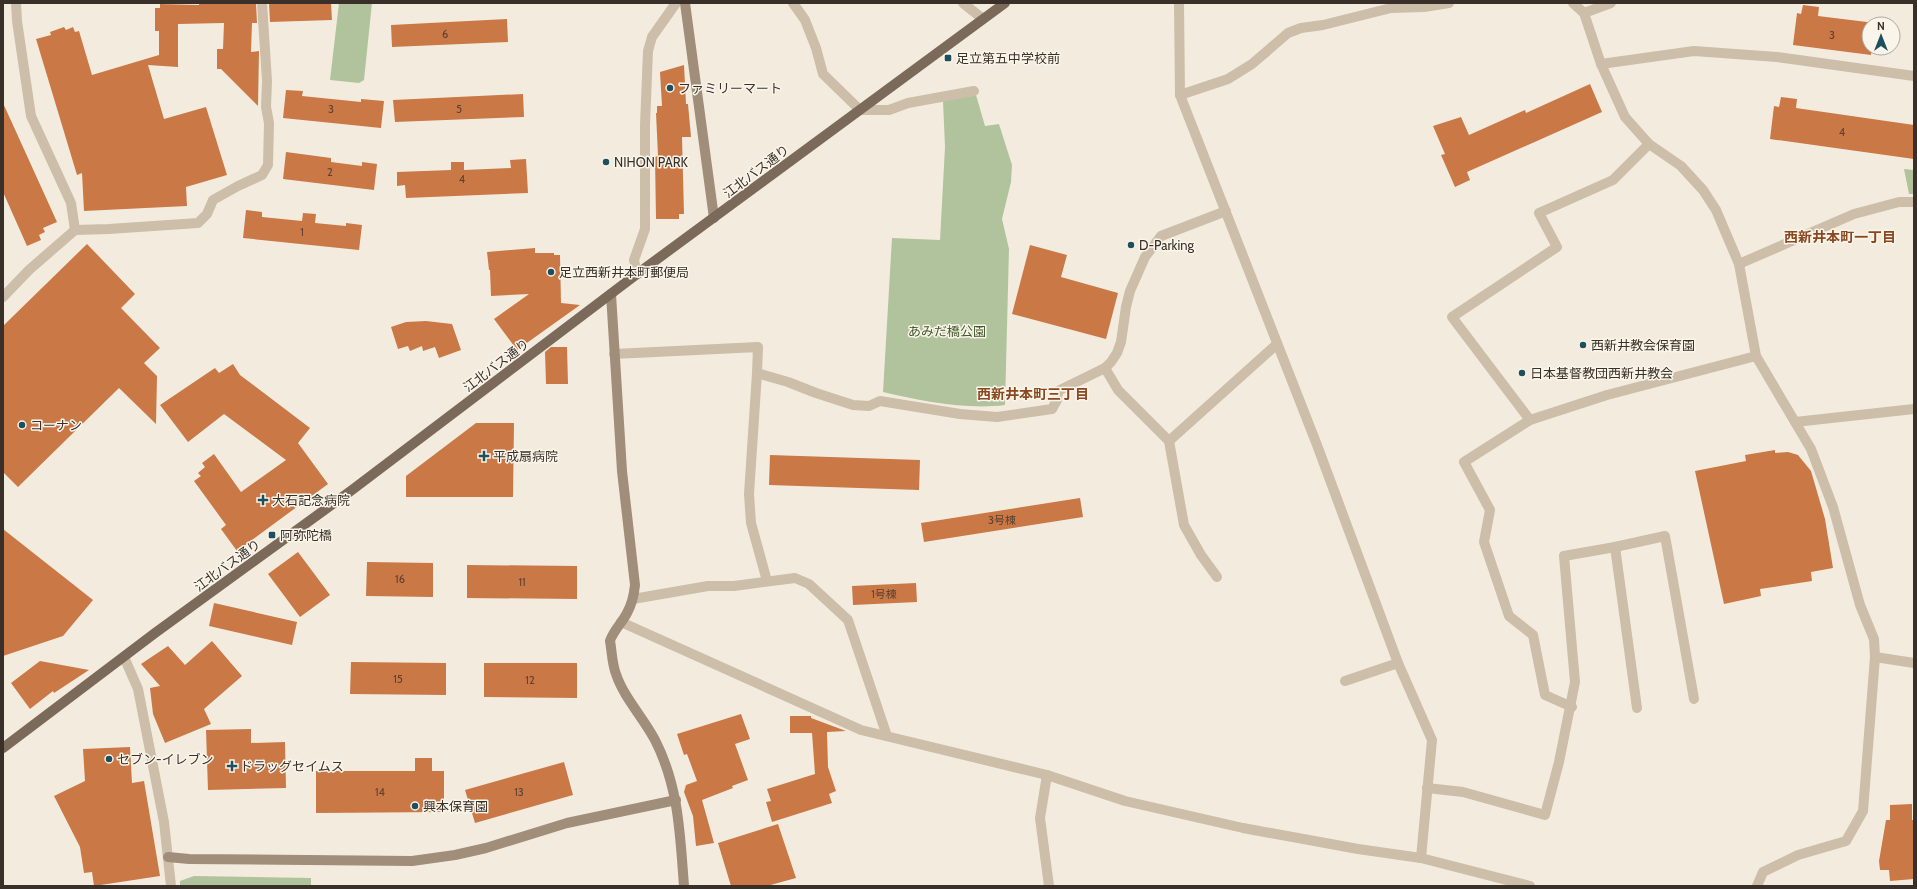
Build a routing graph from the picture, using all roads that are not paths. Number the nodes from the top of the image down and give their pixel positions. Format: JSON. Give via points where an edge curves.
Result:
{"nodes":[{"id":1,"x":16,"y":3,"type":"edge"},
{"id":2,"x":262,"y":3,"type":"edge"},
{"id":3,"x":676,"y":3,"type":"edge"},
{"id":4,"x":685,"y":3,"type":"edge"},
{"id":5,"x":792,"y":3,"type":"edge"},
{"id":6,"x":963,"y":3,"type":"edge"},
{"id":7,"x":1005,"y":3,"type":"edge"},
{"id":8,"x":1179,"y":3,"type":"edge"},
{"id":9,"x":1449,"y":3,"type":"edge"},
{"id":10,"x":1573,"y":3,"type":"edge"},
{"id":11,"x":1611,"y":3,"type":"edge"},
{"id":12,"x":1381,"y":7,"type":"edge"},
{"id":13,"x":1584,"y":13,"type":"junction"},
{"id":14,"x":983,"y":19,"type":"junction"},
{"id":15,"x":1601,"y":64,"type":"junction"},
{"id":16,"x":1914,"y":76,"type":"edge"},
{"id":17,"x":974,"y":91,"type":"dead end"},
{"id":18,"x":1180,"y":95,"type":"junction"},
{"id":19,"x":860,"y":110,"type":"junction"},
{"id":20,"x":1649,"y":144,"type":"junction"},
{"id":21,"x":1914,"y":202,"type":"edge"},
{"id":22,"x":1226,"y":211,"type":"junction"},
{"id":23,"x":714,"y":218,"type":"junction"},
{"id":24,"x":75,"y":230,"type":"junction"},
{"id":25,"x":1739,"y":264,"type":"junction"},
{"id":26,"x":637,"y":274,"type":"junction"},
{"id":27,"x":611,"y":294,"type":"junction"},
{"id":28,"x":3,"y":297,"type":"edge"},
{"id":29,"x":1276,"y":345,"type":"junction"},
{"id":30,"x":614,"y":354,"type":"junction"},
{"id":31,"x":1756,"y":356,"type":"junction"},
{"id":32,"x":1105,"y":368,"type":"junction"},
{"id":33,"x":757,"y":374,"type":"junction"},
{"id":34,"x":1914,"y":409,"type":"edge"},
{"id":35,"x":1530,"y":420,"type":"junction"},
{"id":36,"x":1795,"y":422,"type":"junction"},
{"id":37,"x":1169,"y":442,"type":"junction"},
{"id":38,"x":1615,"y":547,"type":"junction"},
{"id":39,"x":1217,"y":577,"type":"dead end"},
{"id":40,"x":768,"y":581,"type":"junction"},
{"id":41,"x":633,"y":599,"type":"junction"},
{"id":42,"x":621,"y":622,"type":"junction"},
{"id":43,"x":124,"y":657,"type":"junction"},
{"id":44,"x":1876,"y":657,"type":"junction"},
{"id":45,"x":1398,"y":663,"type":"junction"},
{"id":46,"x":1914,"y":663,"type":"edge"},
{"id":47,"x":1345,"y":681,"type":"dead end"},
{"id":48,"x":1694,"y":698,"type":"dead end"},
{"id":49,"x":1572,"y":707,"type":"junction"},
{"id":50,"x":1637,"y":708,"type":"dead end"},
{"id":51,"x":887,"y":736,"type":"junction"},
{"id":52,"x":3,"y":748,"type":"edge"},
{"id":53,"x":1047,"y":775,"type":"junction"},
{"id":54,"x":1427,"y":788,"type":"junction"},
{"id":55,"x":676,"y":800,"type":"junction"},
{"id":56,"x":168,"y":857,"type":"junction"},
{"id":57,"x":1421,"y":858,"type":"junction"},
{"id":58,"x":1518,"y":885,"type":"edge"},
{"id":59,"x":171,"y":886,"type":"edge"},
{"id":60,"x":684,"y":886,"type":"edge"},
{"id":61,"x":1049,"y":886,"type":"edge"},
{"id":62,"x":1530,"y":886,"type":"edge"},
{"id":63,"x":1758,"y":886,"type":"edge"}],
"edges":[{"from":1,"to":24,"type":"street","via":[[31,116],[71,203]]},
{"from":2,"to":24,"type":"street","via":[[266,107],[269,123],[268,165],[262,175],[213,200],[207,214],[198,223]]},
{"from":3,"to":26,"type":"street","via":[[652,37],[648,51],[645,229],[634,260]]},
{"from":4,"to":23,"type":"street"},
{"from":5,"to":19,"type":"street","via":[[805,20],[823,74]]},
{"from":6,"to":14,"type":"street"},
{"from":7,"to":14,"type":"main road","name":"江北バス通り"},
{"from":8,"to":18,"type":"street"},
{"from":9,"to":12,"type":"street","via":[[1424,7]]},
{"from":10,"to":13,"type":"street"},
{"from":11,"to":13,"type":"street"},
{"from":12,"to":18,"type":"street","via":[[1288,33],[1252,64],[1228,79]]},
{"from":13,"to":15,"type":"street"},
{"from":14,"to":19,"type":"main road","name":"江北バス通り"},
{"from":15,"to":16,"type":"street","via":[[1694,51],[1776,57]]},
{"from":15,"to":20,"type":"street","via":[[1625,117]]},
{"from":17,"to":19,"type":"street","via":[[908,103],[889,110]]},
{"from":18,"to":22,"type":"street"},
{"from":19,"to":23,"type":"main road","name":"江北バス通り"},
{"from":20,"to":25,"type":"street","via":[[1681,166],[1703,190],[1716,210]]},
{"from":20,"to":35,"type":"street","via":[[1613,180],[1539,213],[1557,247],[1452,317]]},
{"from":21,"to":25,"type":"street","via":[[1899,202],[1854,214]]},
{"from":22,"to":29,"type":"street"},
{"from":22,"to":32,"type":"street","via":[[1161,236],[1149,251],[1130,291],[1117,353]]},
{"from":23,"to":26,"type":"main road","name":"江北バス通り"},
{"from":24,"to":28,"type":"street","via":[[29,270]]},
{"from":25,"to":31,"type":"street"},
{"from":26,"to":27,"type":"main road","name":"江北バス通り"},
{"from":27,"to":30,"type":"street"},
{"from":27,"to":43,"type":"main road","name":"江北バス通り","via":[[352,490]]},
{"from":29,"to":37,"type":"street"},
{"from":29,"to":45,"type":"street","via":[[1317,445]]},
{"from":30,"to":33,"type":"street","via":[[758,347]]},
{"from":30,"to":41,"type":"street","via":[[620,410],[622,471],[635,585]]},
{"from":31,"to":35,"type":"street","via":[[1607,394]]},
{"from":31,"to":36,"type":"street"},
{"from":32,"to":33,"type":"street","via":[[1058,391],[1058,400],[1052,409],[997,417],[960,414],[880,401],[869,406],[853,405]]},
{"from":32,"to":37,"type":"street","via":[[1118,390]]},
{"from":33,"to":40,"type":"street","via":[[750,494],[752,523]]},
{"from":34,"to":36,"type":"street"},
{"from":35,"to":49,"type":"street","via":[[1464,462],[1490,510],[1484,542],[1509,616],[1532,635],[1545,695]]},
{"from":36,"to":44,"type":"street","via":[[1810,449],[1833,508],[1860,606],[1874,639]]},
{"from":37,"to":39,"type":"street","via":[[1184,525]]},
{"from":38,"to":48,"type":"street","via":[[1665,536]]},
{"from":38,"to":49,"type":"street","via":[[1564,556],[1576,682]]},
{"from":38,"to":50,"type":"street"},
{"from":40,"to":41,"type":"street","via":[[734,586],[708,586]]},
{"from":40,"to":51,"type":"street","via":[[795,578],[809,584],[848,620]]},
{"from":41,"to":42,"type":"street"},
{"from":42,"to":51,"type":"street","via":[[861,730]]},
{"from":42,"to":55,"type":"street","via":[[610,641],[616,674],[655,740]]},
{"from":43,"to":52,"type":"main road","name":"江北バス通り"},
{"from":43,"to":56,"type":"street","via":[[138,689],[164,822]]},
{"from":44,"to":46,"type":"street"},
{"from":44,"to":63,"type":"street","via":[[1863,811],[1846,841],[1798,856],[1763,872]]},
{"from":45,"to":47,"type":"street"},
{"from":45,"to":54,"type":"street","via":[[1432,740]]},
{"from":49,"to":54,"type":"street","via":[[1545,815],[1463,792]]},
{"from":51,"to":53,"type":"street"},
{"from":53,"to":57,"type":"street","via":[[1125,801],[1235,826]]},
{"from":53,"to":61,"type":"street","via":[[1040,818]]},
{"from":54,"to":57,"type":"street"},
{"from":55,"to":56,"type":"street","via":[[567,823],[467,852],[412,861]]},
{"from":55,"to":60,"type":"street","via":[[680,820]]},
{"from":56,"to":59,"type":"street"},
{"from":57,"to":58,"type":"street"},
{"from":58,"to":62,"type":"street"}]}
